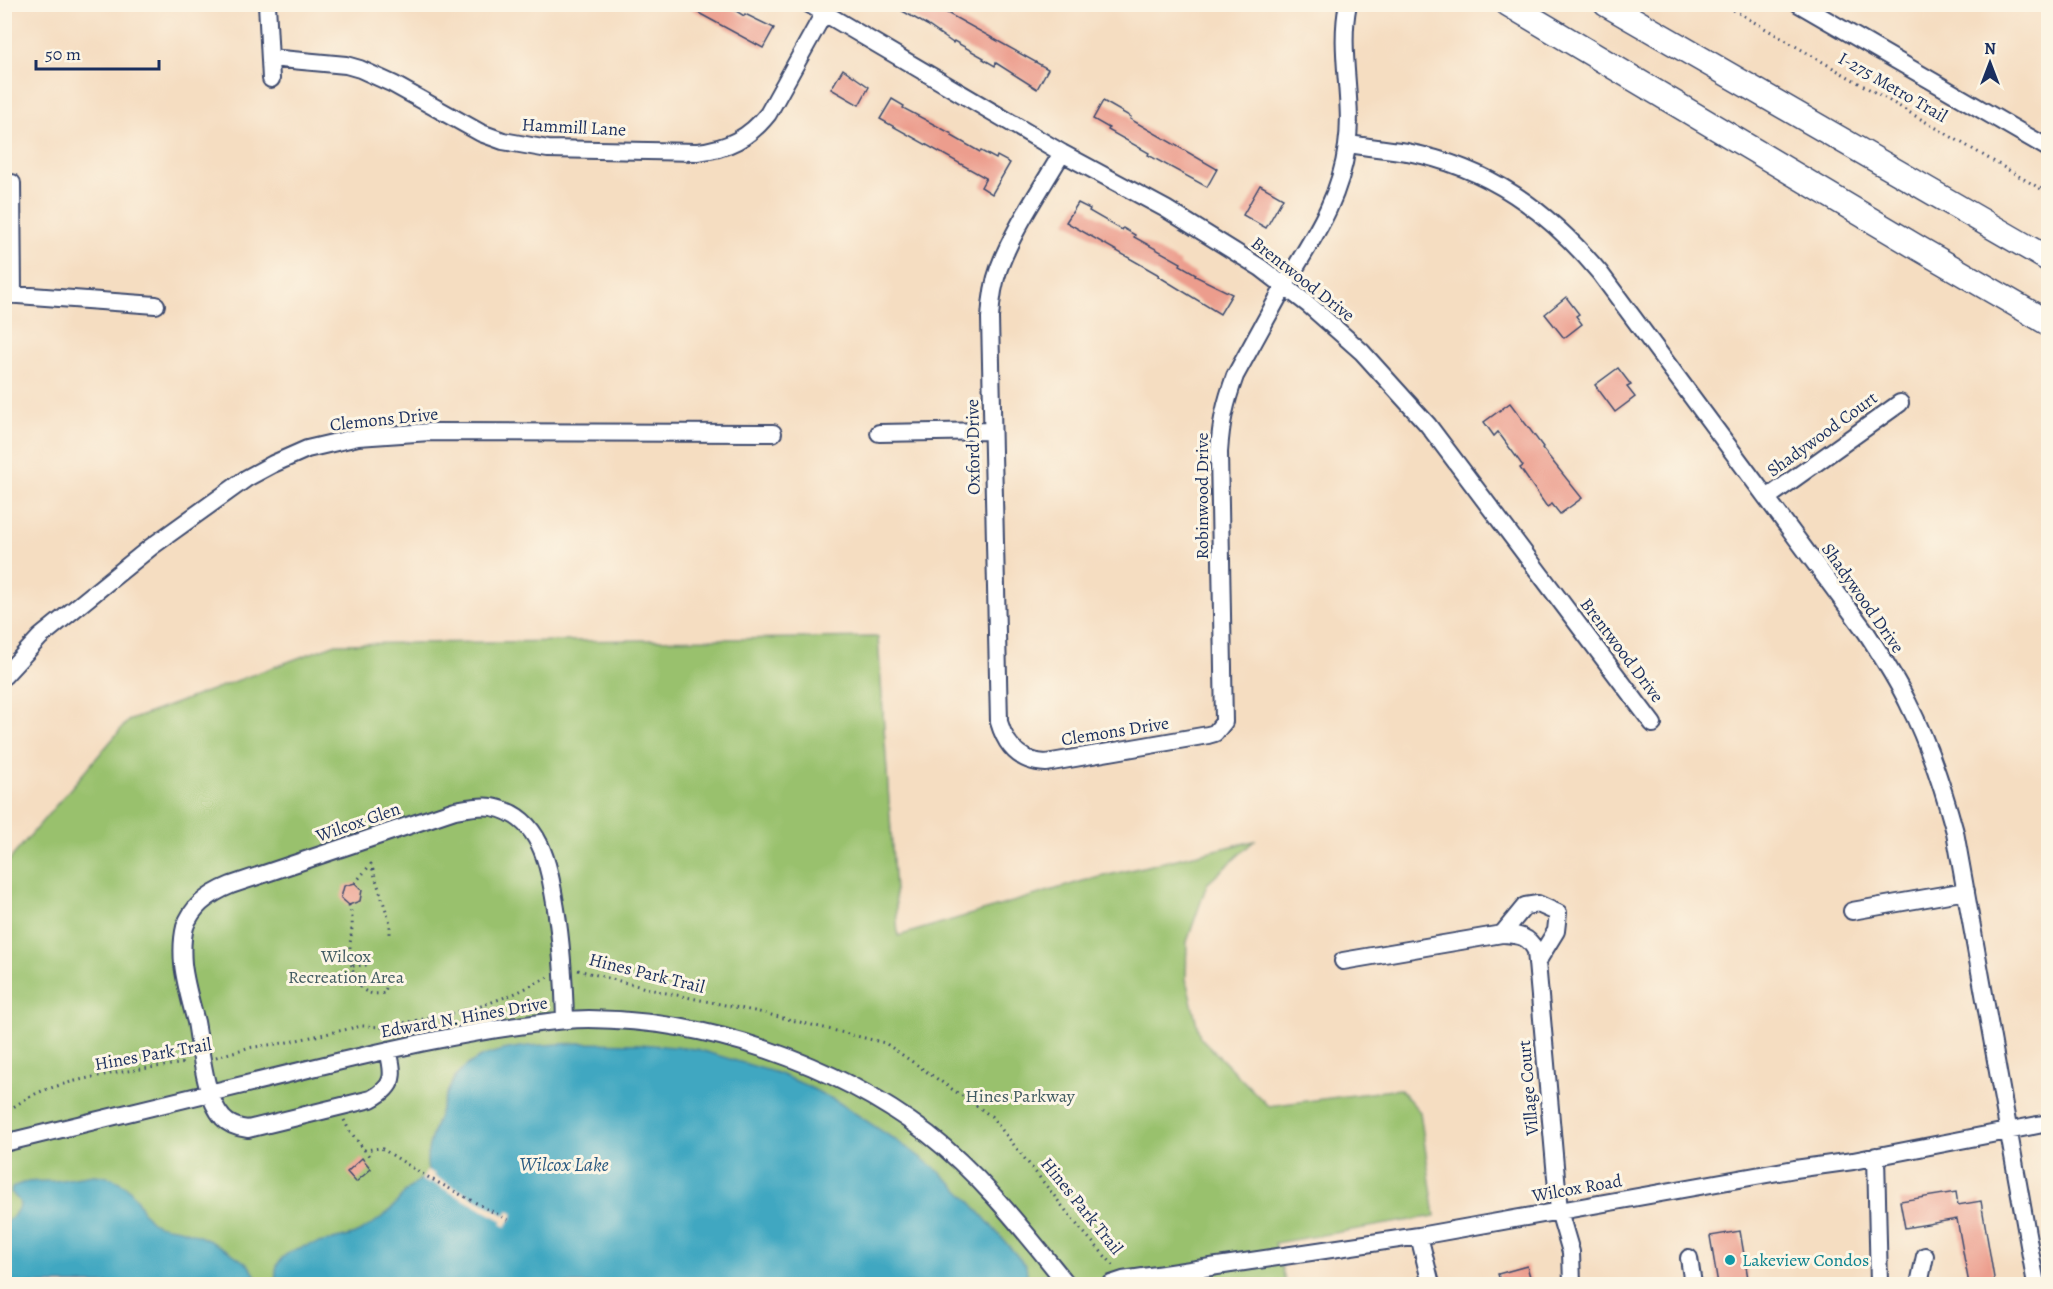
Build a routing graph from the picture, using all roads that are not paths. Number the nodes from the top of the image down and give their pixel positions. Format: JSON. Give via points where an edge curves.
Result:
{"nodes":[{"id":1,"x":267,"y":4,"type":"edge"},
{"id":2,"x":809,"y":4,"type":"edge"},
{"id":3,"x":1348,"y":4,"type":"edge"},
{"id":4,"x":1508,"y":4,"type":"edge"},
{"id":5,"x":1606,"y":4,"type":"edge"},
{"id":6,"x":1804,"y":6,"type":"edge"},
{"id":7,"x":824,"y":13,"type":"junction"},
{"id":8,"x":270,"y":58,"type":"junction"},
{"id":9,"x":271,"y":79,"type":"dead end"},
{"id":10,"x":1348,"y":144,"type":"junction"},
{"id":11,"x":2049,"y":148,"type":"edge"},
{"id":12,"x":1062,"y":153,"type":"junction"},
{"id":13,"x":4,"y":183,"type":"edge"},
{"id":14,"x":2049,"y":259,"type":"edge"},
{"id":15,"x":1285,"y":286,"type":"junction"},
{"id":16,"x":9,"y":295,"type":"edge"},
{"id":17,"x":156,"y":305,"type":"dead end"},
{"id":18,"x":2049,"y":323,"type":"edge"},
{"id":19,"x":1900,"y":403,"type":"dead end"},
{"id":20,"x":992,"y":431,"type":"junction"},
{"id":21,"x":774,"y":433,"type":"dead end"},
{"id":22,"x":879,"y":433,"type":"dead end"},
{"id":23,"x":1767,"y":498,"type":"junction"},
{"id":24,"x":4,"y":676,"type":"edge"},
{"id":25,"x":1653,"y":724,"type":"dead end"},
{"id":26,"x":1221,"y":728,"type":"joint"},
{"id":27,"x":1016,"y":753,"type":"joint"},
{"id":28,"x":1966,"y":891,"type":"junction"},
{"id":29,"x":1852,"y":911,"type":"dead end"},
{"id":30,"x":1502,"y":934,"type":"junction"},
{"id":31,"x":1343,"y":961,"type":"dead end"},
{"id":32,"x":1536,"y":962,"type":"junction"},
{"id":33,"x":564,"y":1020,"type":"junction"},
{"id":34,"x":388,"y":1050,"type":"junction"},
{"id":35,"x":210,"y":1093,"type":"junction"},
{"id":36,"x":2049,"y":1123,"type":"edge"},
{"id":37,"x":2008,"y":1131,"type":"junction"},
{"id":38,"x":4,"y":1143,"type":"edge"},
{"id":39,"x":1876,"y":1156,"type":"junction"},
{"id":40,"x":1559,"y":1211,"type":"junction"},
{"id":41,"x":1419,"y":1236,"type":"junction"},
{"id":42,"x":1925,"y":1256,"type":"dead end"},
{"id":43,"x":1689,"y":1258,"type":"dead end"},
{"id":44,"x":1117,"y":1282,"type":"edge"},
{"id":45,"x":1067,"y":1284,"type":"edge"},
{"id":46,"x":1431,"y":1284,"type":"edge"},
{"id":47,"x":1572,"y":1284,"type":"edge"},
{"id":48,"x":1693,"y":1284,"type":"edge"},
{"id":49,"x":1880,"y":1284,"type":"edge"},
{"id":50,"x":1919,"y":1284,"type":"edge"},
{"id":51,"x":2036,"y":1284,"type":"edge"}],
"edges":[{"from":1,"to":8,"type":"street"},
{"from":2,"to":7,"type":"street","name":"Brentwood Drive"},
{"from":3,"to":10,"type":"street","name":"Robinwood Drive"},
{"from":4,"to":18,"type":"highway"},
{"from":5,"to":14,"type":"highway"},
{"from":6,"to":11,"type":"street"},
{"from":7,"to":8,"type":"street","name":"Hammill Lane","via":[[768,114],[752,132],[732,144],[697,152],[548,149],[512,143],[481,133],[360,69]]},
{"from":7,"to":12,"type":"street","name":"Brentwood Drive"},
{"from":8,"to":9,"type":"street"},
{"from":10,"to":15,"type":"street","name":"Robinwood Drive","via":[[1331,205]]},
{"from":10,"to":23,"type":"street","name":"Shadywood Drive","via":[[1408,153],[1466,169],[1510,191],[1550,220],[1600,273]]},
{"from":12,"to":15,"type":"street","name":"Brentwood Drive","via":[[1166,209]]},
{"from":12,"to":20,"type":"street","name":"Oxford Drive","via":[[1008,248],[994,285],[990,318]]},
{"from":13,"to":16,"type":"street","via":[[12,183]]},
{"from":15,"to":25,"type":"street","name":"Brentwood Drive","via":[[1362,352],[1428,425]]},
{"from":15,"to":26,"type":"street","name":"Robinwood Drive","via":[[1235,376],[1221,422],[1225,716]]},
{"from":16,"to":17,"type":"street"},
{"from":19,"to":23,"type":"street","name":"Shadywood Court"},
{"from":20,"to":22,"type":"street"},
{"from":20,"to":27,"type":"street","name":"Oxford Drive","via":[[999,723]]},
{"from":21,"to":24,"type":"street","name":"Clemons Drive","via":[[430,432],[358,437],[308,449],[247,478],[151,547],[40,637]]},
{"from":23,"to":28,"type":"street","name":"Shadywood Drive","via":[[1866,632],[1909,704],[1943,790]]},
{"from":26,"to":27,"type":"street","name":"Clemons Drive","via":[[1208,735],[1046,763]]},
{"from":28,"to":29,"type":"street"},
{"from":28,"to":37,"type":"street","name":"Shadywood Drive"},
{"from":30,"to":31,"type":"street","name":"Village Court"},
{"from":30,"to":32,"type":"street","name":"Village Court","via":[[1525,937],[1536,951]]},
{"from":30,"to":32,"type":"street","via":[[1525,906],[1538,904],[1557,913],[1556,931]]},
{"from":32,"to":40,"type":"street","name":"Village Court"},
{"from":33,"to":34,"type":"street","name":"Edward N. Hines Drive","via":[[491,1029]]},
{"from":33,"to":35,"type":"street","name":"Wilcox Glen","via":[[562,949],[543,848],[526,824],[510,814],[493,807],[455,810],[231,885],[201,902],[186,926],[182,944]]},
{"from":33,"to":45,"type":"street","name":"Edward N. Hines Drive","via":[[628,1021],[710,1035],[799,1062],[854,1087],[906,1118],[971,1172]]},
{"from":34,"to":35,"type":"street","name":"Edward N. Hines Drive"},
{"from":34,"to":35,"type":"street","name":"Wilcox Glen","via":[[393,1070],[382,1093],[248,1129],[224,1120]]},
{"from":35,"to":38,"type":"street","name":"Edward N. Hines Drive"},
{"from":36,"to":37,"type":"street","name":"Wilcox Road"},
{"from":37,"to":39,"type":"street","name":"Wilcox Road"},
{"from":37,"to":51,"type":"street","name":"Shadywood Drive"},
{"from":39,"to":40,"type":"street","name":"Wilcox Road"},
{"from":39,"to":49,"type":"street"},
{"from":40,"to":41,"type":"street","name":"Wilcox Road"},
{"from":40,"to":47,"type":"street","name":"Village Court","via":[[1571,1252]]},
{"from":41,"to":44,"type":"street","name":"Wilcox Road"},
{"from":41,"to":46,"type":"street"},
{"from":42,"to":50,"type":"street"},
{"from":43,"to":48,"type":"street"}]}
